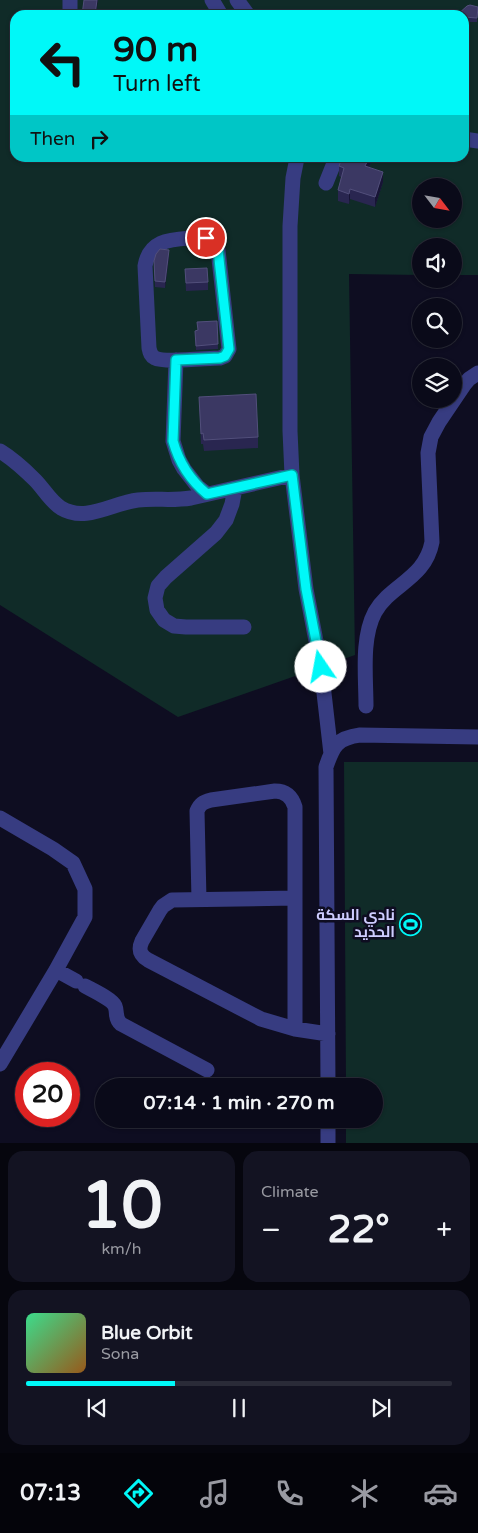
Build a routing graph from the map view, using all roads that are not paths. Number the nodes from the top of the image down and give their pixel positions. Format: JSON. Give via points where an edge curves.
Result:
{"nodes":[{"id":1,"x":296,"y":162,"type":"edge"},
{"id":2,"x":334,"y":162,"type":"edge"},
{"id":3,"x":326,"y":183,"type":"dead end"},
{"id":4,"x":176,"y":360,"type":"junction"},
{"id":5,"x":478,"y":373,"type":"edge"},
{"id":6,"x":0,"y":451,"type":"edge"},
{"id":7,"x":292,"y":475,"type":"junction"},
{"id":8,"x":235,"y":488,"type":"junction"},
{"id":9,"x":207,"y":494,"type":"junction"},
{"id":10,"x":244,"y":627,"type":"dead end"},
{"id":11,"x":366,"y":706,"type":"dead end"},
{"id":12,"x":478,"y":737,"type":"edge"},
{"id":13,"x":331,"y":754,"type":"junction"},
{"id":14,"x":0,"y":818,"type":"edge"},
{"id":15,"x":295,"y":898,"type":"junction"},
{"id":16,"x":199,"y":900,"type":"junction"},
{"id":17,"x":56,"y":970,"type":"junction"},
{"id":18,"x":295,"y":1029,"type":"junction"},
{"id":19,"x":328,"y":1034,"type":"junction"},
{"id":20,"x":0,"y":1064,"type":"edge"},
{"id":21,"x":207,"y":1070,"type":"dead end"},
{"id":22,"x":328,"y":1078,"type":"edge"},
{"id":23,"x":328,"y":1128,"type":"edge"},
{"id":24,"x":328,"y":1143,"type":"edge"}],
"edges":[{"from":1,"to":7,"type":"street","via":[[290,226]]},
{"from":2,"to":3,"type":"street"},
{"from":4,"to":4,"type":"street","via":[[220,358],[229,349],[218,250],[206,238],[160,243],[146,260],[150,354],[159,360]]},
{"from":4,"to":9,"type":"street","via":[[173,441],[184,469]]},
{"from":5,"to":11,"type":"street","via":[[464,385],[431,437],[428,453],[430,551],[423,565],[381,604],[372,621],[366,642]]},
{"from":6,"to":9,"type":"street","via":[[24,469],[53,502],[76,514],[92,513],[138,500],[178,500]]},
{"from":7,"to":8,"type":"street"},
{"from":7,"to":13,"type":"street"},
{"from":8,"to":9,"type":"street"},
{"from":8,"to":10,"type":"street","via":[[226,520],[216,533],[166,577],[158,586],[155,598],[157,610],[174,626]]},
{"from":12,"to":13,"type":"street","via":[[360,735],[339,742]]},
{"from":13,"to":19,"type":"street","via":[[326,767]]},
{"from":14,"to":17,"type":"street","via":[[73,863],[85,889],[85,918]]},
{"from":15,"to":16,"type":"street"},
{"from":15,"to":16,"type":"street","via":[[295,807],[288,795],[275,791],[204,801],[200,806],[197,811]]},
{"from":15,"to":18,"type":"street"},
{"from":16,"to":18,"type":"street","via":[[172,900],[163,906],[140,946],[143,957],[255,1017]]},
{"from":17,"to":20,"type":"street"},
{"from":17,"to":21,"type":"street","via":[[113,1002],[116,1018],[121,1024]]},
{"from":18,"to":19,"type":"street"},
{"from":19,"to":22,"type":"street"},
{"from":23,"to":24,"type":"street"}]}
